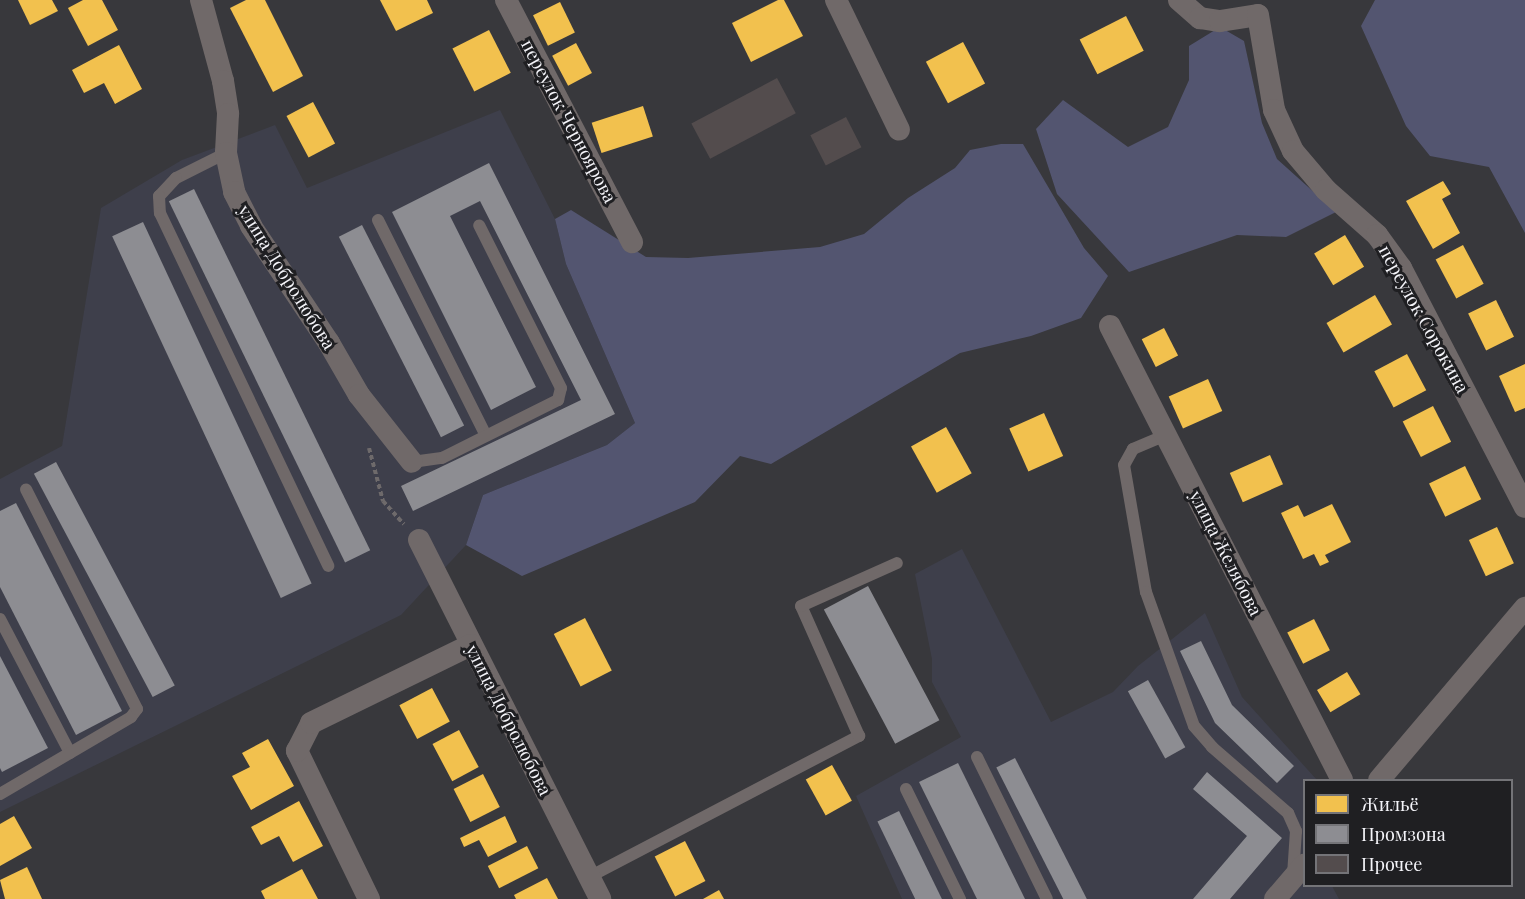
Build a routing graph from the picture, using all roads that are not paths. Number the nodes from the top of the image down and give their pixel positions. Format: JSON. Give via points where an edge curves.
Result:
{"nodes":[{"id":1,"x":201,"y":0,"type":"edge"},
{"id":2,"x":506,"y":0,"type":"edge"},
{"id":3,"x":836,"y":0,"type":"edge"},
{"id":4,"x":1179,"y":0,"type":"edge"},
{"id":5,"x":1264,"y":7,"type":"edge"},
{"id":6,"x":899,"y":130,"type":"dead end"},
{"id":7,"x":226,"y":153,"type":"junction"},
{"id":8,"x":378,"y":220,"type":"dead end"},
{"id":9,"x":479,"y":225,"type":"dead end"},
{"id":10,"x":632,"y":242,"type":"dead end"},
{"id":11,"x":1110,"y":326,"type":"dead end"},
{"id":12,"x":1166,"y":435,"type":"junction"},
{"id":13,"x":486,"y":436,"type":"junction"},
{"id":14,"x":412,"y":462,"type":"joint"},
{"id":15,"x":26,"y":489,"type":"dead end"},
{"id":16,"x":1525,"y":507,"type":"edge"},
{"id":17,"x":418,"y":540,"type":"road end"},
{"id":18,"x":897,"y":562,"type":"dead end"},
{"id":19,"x":328,"y":566,"type":"dead end"},
{"id":20,"x":1525,"y":608,"type":"edge"},
{"id":21,"x":0,"y":619,"type":"edge"},
{"id":22,"x":471,"y":645,"type":"junction"},
{"id":23,"x":70,"y":753,"type":"junction"},
{"id":24,"x":977,"y":757,"type":"dead end"},
{"id":25,"x":1341,"y":779,"type":"edge"},
{"id":26,"x":1380,"y":779,"type":"edge"},
{"id":27,"x":906,"y":789,"type":"dead end"},
{"id":28,"x":0,"y":794,"type":"edge"},
{"id":29,"x":1299,"y":872,"type":"edge"},
{"id":30,"x":589,"y":877,"type":"junction"},
{"id":31,"x":369,"y":899,"type":"edge"},
{"id":32,"x":600,"y":899,"type":"edge"},
{"id":33,"x":960,"y":899,"type":"edge"},
{"id":34,"x":1047,"y":899,"type":"edge"},
{"id":35,"x":1275,"y":899,"type":"edge"}],
"edges":[{"from":1,"to":7,"type":"street","name":"улица Добролюбова","via":[[223,81],[228,114]]},
{"from":2,"to":10,"type":"street","name":"переулок Черноярова"},
{"from":3,"to":6,"type":"street"},
{"from":4,"to":5,"type":"street","via":[[1200,18],[1220,21]]},
{"from":5,"to":16,"type":"street","name":"переулок Сорокина","via":[[1274,110],[1293,151],[1326,190],[1377,235],[1401,268]]},
{"from":7,"to":14,"type":"street","name":"улица Добролюбова","via":[[234,192],[251,226],[359,395]]},
{"from":7,"to":19,"type":"lane","via":[[176,178],[159,196],[160,213]]},
{"from":8,"to":13,"type":"lane"},
{"from":9,"to":13,"type":"lane","via":[[561,388],[558,400]]},
{"from":11,"to":12,"type":"street","name":"улица Желябова"},
{"from":12,"to":25,"type":"street","name":"улица Желябова"},
{"from":12,"to":29,"type":"lane","via":[[1132,449],[1124,465],[1146,592],[1194,726],[1212,747],[1288,813],[1296,831]]},
{"from":13,"to":14,"type":"lane","via":[[442,458]]},
{"from":15,"to":23,"type":"lane","via":[[137,709],[131,717]]},
{"from":17,"to":22,"type":"street","name":"улица Добролюбова"},
{"from":18,"to":30,"type":"lane","via":[[801,606],[859,736]]},
{"from":20,"to":26,"type":"street"},
{"from":21,"to":23,"type":"lane"},
{"from":22,"to":30,"type":"street","name":"улица Добролюбова"},
{"from":22,"to":31,"type":"street","via":[[311,723],[297,751]]},
{"from":23,"to":28,"type":"lane"},
{"from":24,"to":34,"type":"lane"},
{"from":27,"to":33,"type":"lane"},
{"from":29,"to":35,"type":"street"},
{"from":30,"to":32,"type":"street","name":"улица Добролюбова"}]}
